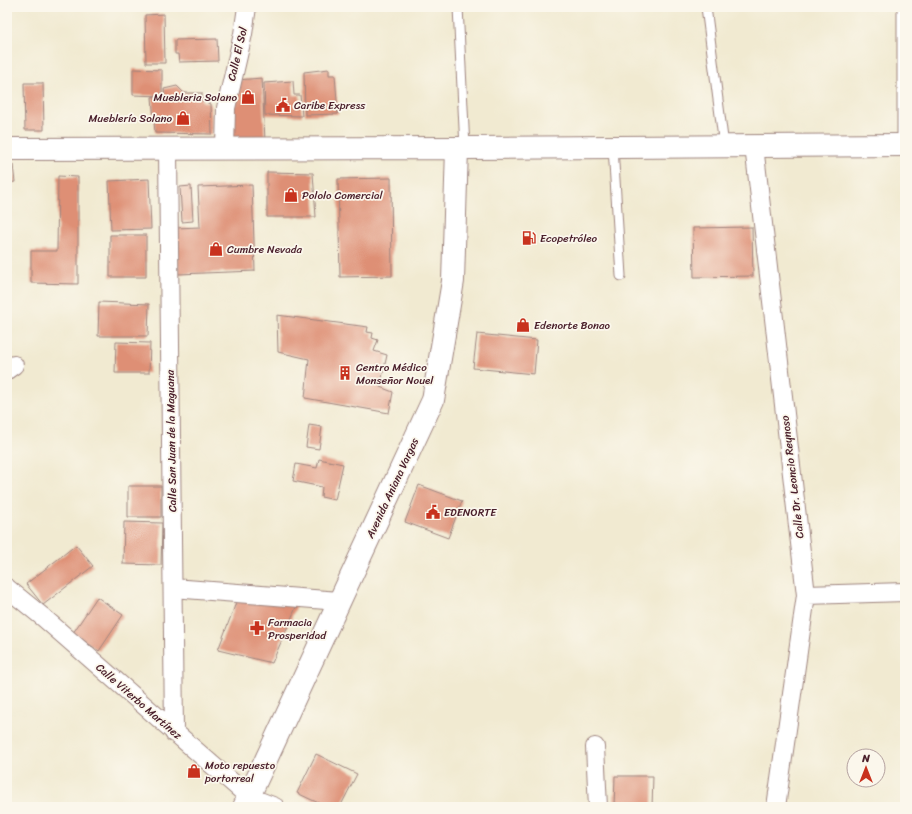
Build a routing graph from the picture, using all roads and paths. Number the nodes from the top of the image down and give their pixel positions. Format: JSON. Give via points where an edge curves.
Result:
{"nodes":[{"id":1,"x":246,"y":7,"type":"edge"},
{"id":2,"x":458,"y":7,"type":"edge"},
{"id":3,"x":706,"y":7,"type":"edge"},
{"id":4,"x":902,"y":7,"type":"edge"},
{"id":5,"x":904,"y":145,"type":"edge"},
{"id":6,"x":724,"y":146,"type":"junction"},
{"id":7,"x":754,"y":146,"type":"junction"},
{"id":8,"x":613,"y":147,"type":"junction"},
{"id":9,"x":461,"y":148,"type":"junction"},
{"id":10,"x":7,"y":149,"type":"edge"},
{"id":11,"x":225,"y":149,"type":"junction"},
{"id":12,"x":168,"y":150,"type":"junction"},
{"id":13,"x":621,"y":276,"type":"dead end"},
{"id":14,"x":7,"y":588,"type":"edge"},
{"id":15,"x":173,"y":588,"type":"junction"},
{"id":16,"x":905,"y":592,"type":"edge"},
{"id":17,"x":806,"y":595,"type":"junction"},
{"id":18,"x":340,"y":601,"type":"junction"},
{"id":19,"x":174,"y":733,"type":"junction"},
{"id":20,"x":595,"y":747,"type":"dead end"},
{"id":21,"x":247,"y":802,"type":"edge"},
{"id":22,"x":275,"y":807,"type":"edge"},
{"id":23,"x":598,"y":807,"type":"edge"},
{"id":24,"x":776,"y":807,"type":"edge"}],
"edges":[{"from":1,"to":11,"type":"street","name":"Calle El Sol","via":[[243,34],[226,108]]},
{"from":2,"to":9,"type":"lane"},
{"from":3,"to":6,"type":"lane"},
{"from":4,"to":5,"type":"lane"},
{"from":5,"to":7,"type":"main road"},
{"from":6,"to":7,"type":"main road"},
{"from":6,"to":8,"type":"main road"},
{"from":7,"to":17,"type":"street","name":"Calle Dr. Leoncio Reynoso"},
{"from":8,"to":9,"type":"main road"},
{"from":8,"to":13,"type":"lane"},
{"from":9,"to":11,"type":"main road"},
{"from":9,"to":18,"type":"main road","name":"Avenida Aniana Vargas","via":[[453,281],[433,400]]},
{"from":10,"to":12,"type":"main road"},
{"from":11,"to":12,"type":"main road"},
{"from":12,"to":15,"type":"street","name":"Calle San Juan de la Maguana"},
{"from":14,"to":19,"type":"street","name":"Calle Viterbo Martínez"},
{"from":15,"to":18,"type":"street"},
{"from":15,"to":19,"type":"street","name":"Calle San Juan de la Maguana"},
{"from":16,"to":17,"type":"street"},
{"from":17,"to":24,"type":"street","name":"Calle Dr. Leoncio Reynoso"},
{"from":18,"to":21,"type":"main road","name":"Avenida Aniana Vargas"},
{"from":19,"to":21,"type":"street","name":"Calle Viterbo Martínez"},
{"from":20,"to":23,"type":"street"},
{"from":21,"to":22,"type":"street","name":"Calle Viterbo Martínez"}]}
